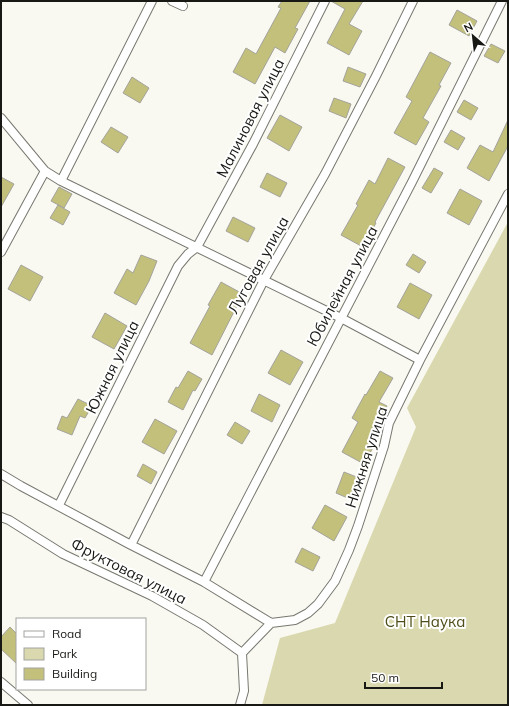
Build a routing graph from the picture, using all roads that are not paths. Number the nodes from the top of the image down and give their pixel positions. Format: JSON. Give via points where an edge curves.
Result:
{"nodes":[{"id":1,"x":152,"y":1,"type":"edge"},
{"id":2,"x":172,"y":1,"type":"edge"},
{"id":3,"x":325,"y":1,"type":"edge"},
{"id":4,"x":413,"y":1,"type":"edge"},
{"id":5,"x":502,"y":1,"type":"edge"},
{"id":6,"x":183,"y":6,"type":"dead end"},
{"id":7,"x":1,"y":118,"type":"edge"},
{"id":8,"x":46,"y":171,"type":"junction"},
{"id":9,"x":61,"y":181,"type":"junction"},
{"id":10,"x":508,"y":194,"type":"edge"},
{"id":11,"x":197,"y":248,"type":"junction"},
{"id":12,"x":1,"y":252,"type":"edge"},
{"id":13,"x":264,"y":280,"type":"junction"},
{"id":14,"x":341,"y":318,"type":"junction"},
{"id":15,"x":420,"y":360,"type":"junction"},
{"id":16,"x":1,"y":474,"type":"edge"},
{"id":17,"x":59,"y":505,"type":"junction"},
{"id":18,"x":1,"y":517,"type":"edge"},
{"id":19,"x":132,"y":545,"type":"junction"},
{"id":20,"x":204,"y":582,"type":"junction"},
{"id":21,"x":272,"y":623,"type":"junction"},
{"id":22,"x":242,"y":653,"type":"junction"},
{"id":23,"x":1,"y":682,"type":"edge"},
{"id":24,"x":28,"y":705,"type":"edge"},
{"id":25,"x":240,"y":705,"type":"edge"}],
"edges":[{"from":1,"to":9,"type":"street"},
{"from":2,"to":6,"type":"street"},
{"from":3,"to":11,"type":"street","name":"Малиновая улица"},
{"from":4,"to":13,"type":"street","name":"Луговая улица","via":[[325,174]]},
{"from":5,"to":14,"type":"street","name":"Юбилейная улица"},
{"from":7,"to":8,"type":"street"},
{"from":8,"to":9,"type":"street"},
{"from":8,"to":12,"type":"street"},
{"from":9,"to":11,"type":"street"},
{"from":10,"to":15,"type":"street","name":"Нижняя улица"},
{"from":11,"to":13,"type":"street"},
{"from":11,"to":17,"type":"street","name":"Южная улица","via":[[178,266]]},
{"from":13,"to":14,"type":"street"},
{"from":13,"to":19,"type":"street","name":"Луговая улица"},
{"from":14,"to":15,"type":"street"},
{"from":14,"to":20,"type":"street","name":"Юбилейная улица"},
{"from":15,"to":21,"type":"street","name":"Нижняя улица","via":[[389,423],[358,526],[335,581],[318,604],[301,618]]},
{"from":16,"to":17,"type":"street"},
{"from":17,"to":19,"type":"street"},
{"from":18,"to":22,"type":"street","name":"Фруктовая улица","via":[[63,554],[152,596],[203,625]]},
{"from":19,"to":20,"type":"street"},
{"from":20,"to":21,"type":"street"},
{"from":21,"to":22,"type":"street"},
{"from":22,"to":25,"type":"street","via":[[244,691]]},
{"from":23,"to":24,"type":"street"}]}
